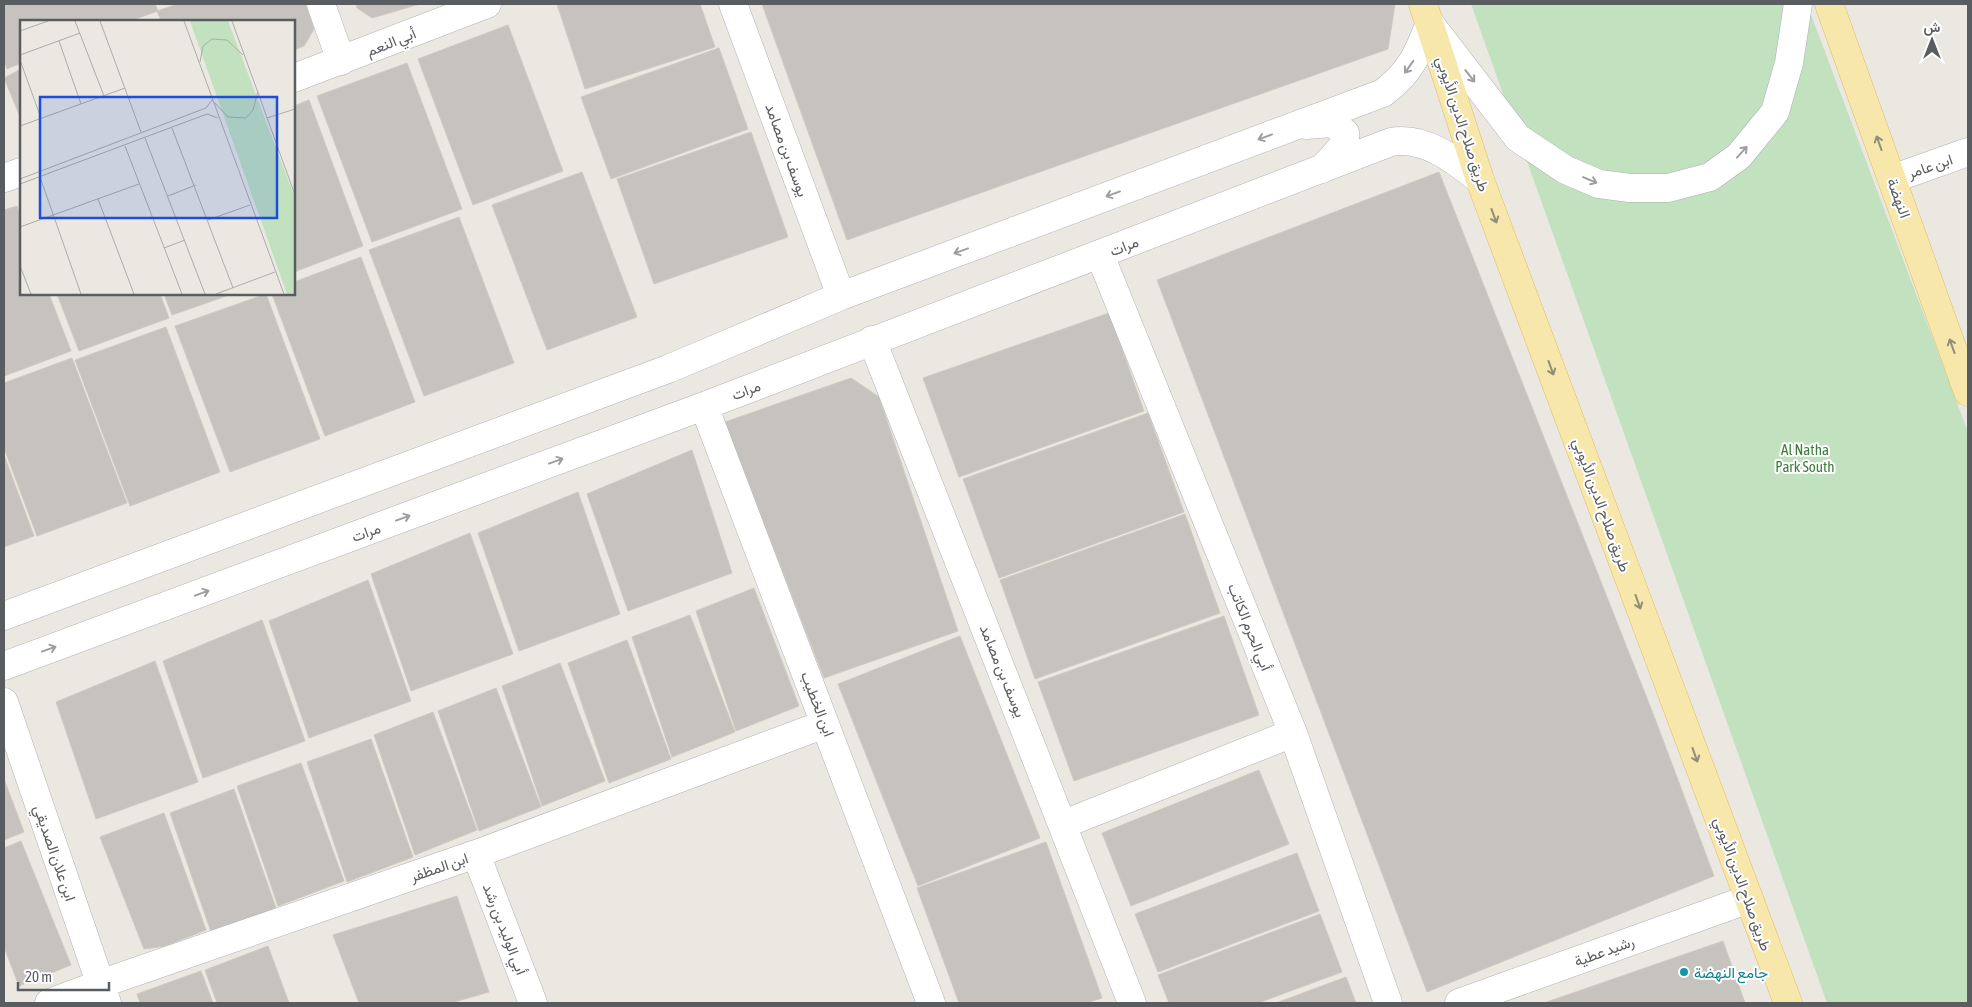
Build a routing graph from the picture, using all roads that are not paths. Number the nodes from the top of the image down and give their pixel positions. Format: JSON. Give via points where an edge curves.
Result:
{"nodes":[{"id":1,"x":321,"y":4,"type":"edge"},
{"id":2,"x":487,"y":4,"type":"edge"},
{"id":3,"x":733,"y":4,"type":"edge"},
{"id":4,"x":1798,"y":4,"type":"edge"},
{"id":5,"x":1829,"y":4,"type":"edge"},
{"id":6,"x":1426,"y":14,"type":"edge"},
{"id":7,"x":341,"y":61,"type":"junction"},
{"id":8,"x":295,"y":78,"type":"edge"},
{"id":9,"x":1296,"y":125,"type":"junction"},
{"id":10,"x":1968,"y":152,"type":"edge"},
{"id":11,"x":1321,"y":170,"type":"junction"},
{"id":12,"x":1892,"y":179,"type":"junction"},
{"id":13,"x":1480,"y":180,"type":"junction"},
{"id":14,"x":1100,"y":256,"type":"junction"},
{"id":15,"x":841,"y":296,"type":"junction"},
{"id":16,"x":872,"y":340,"type":"junction"},
{"id":17,"x":1968,"y":392,"type":"edge"},
{"id":18,"x":704,"y":406,"type":"junction"},
{"id":19,"x":4,"y":616,"type":"edge"},
{"id":20,"x":4,"y":666,"type":"edge"},
{"id":21,"x":4,"y":702,"type":"edge"},
{"id":22,"x":826,"y":724,"type":"junction"},
{"id":23,"x":1293,"y":733,"type":"junction"},
{"id":24,"x":1064,"y":824,"type":"junction"},
{"id":25,"x":476,"y":854,"type":"junction"},
{"id":26,"x":1749,"y":899,"type":"junction"},
{"id":27,"x":103,"y":994,"type":"edge"},
{"id":28,"x":49,"y":1003,"type":"edge"},
{"id":29,"x":534,"y":1003,"type":"edge"},
{"id":30,"x":931,"y":1003,"type":"edge"},
{"id":31,"x":1132,"y":1003,"type":"edge"},
{"id":32,"x":1388,"y":1003,"type":"edge"},
{"id":33,"x":1459,"y":1003,"type":"edge"},
{"id":34,"x":1788,"y":1003,"type":"edge"}],
"edges":[{"from":1,"to":7,"type":"street"},
{"from":2,"to":7,"type":"street","name":"أبي النعم"},
{"from":3,"to":15,"type":"street","name":"يوسف بن مصامد"},
{"from":6,"to":4,"type":"street","one_way":true,"via":[[1518,138],[1566,170],[1599,184],[1668,188],[1710,177],[1739,156],[1774,112],[1789,63]]},
{"from":12,"to":5,"type":"main road","name":"النهضة","one_way":true},
{"from":6,"to":9,"type":"street","one_way":true,"via":[[1418,53],[1408,71],[1394,84],[1383,93]]},
{"from":6,"to":13,"type":"main road","name":"طريق صلاح الدين الأيوبي"},
{"from":7,"to":8,"type":"street","name":"أبي النعم"},
{"from":9,"to":11,"type":"street","via":[[1333,123],[1345,133],[1345,144]]},
{"from":9,"to":15,"type":"street","one_way":true},
{"from":10,"to":12,"type":"street","name":"ابن عامر"},
{"from":11,"to":13,"type":"street","name":"مرات","via":[[1391,142],[1405,140],[1434,149]]},
{"from":11,"to":14,"type":"street","name":"مرات"},
{"from":17,"to":12,"type":"main road","name":"النهضة","one_way":true},
{"from":13,"to":26,"type":"main road","name":"طريق صلاح الدين الأيوبي","one_way":true},
{"from":14,"to":16,"type":"street","name":"مرات"},
{"from":14,"to":23,"type":"street","name":"أبي الحرم الكاتب"},
{"from":15,"to":19,"type":"street","via":[[668,369]]},
{"from":16,"to":18,"type":"street","name":"مرات"},
{"from":16,"to":24,"type":"street","name":"يوسف بن مصامد"},
{"from":20,"to":18,"type":"street","name":"مرات","one_way":true},
{"from":18,"to":22,"type":"street","name":"ابن الخطيب"},
{"from":21,"to":27,"type":"street","name":"ابن علان الصديقي"},
{"from":22,"to":25,"type":"street","name":"ابن المظفر"},
{"from":22,"to":30,"type":"street","name":"ابن الخطيب"},
{"from":23,"to":24,"type":"street"},
{"from":23,"to":32,"type":"street","name":"أبي الحرم الكاتب"},
{"from":24,"to":31,"type":"street","name":"يوسف بن مصامد"},
{"from":25,"to":27,"type":"street","name":"ابن المظفر"},
{"from":25,"to":29,"type":"street","name":"أبي الوليد بن رشد"},
{"from":26,"to":33,"type":"street","name":"رشيد عطية"},
{"from":26,"to":34,"type":"main road","name":"طريق صلاح الدين الأيوبي"},
{"from":27,"to":28,"type":"street","name":"ابن المظفر"}]}
